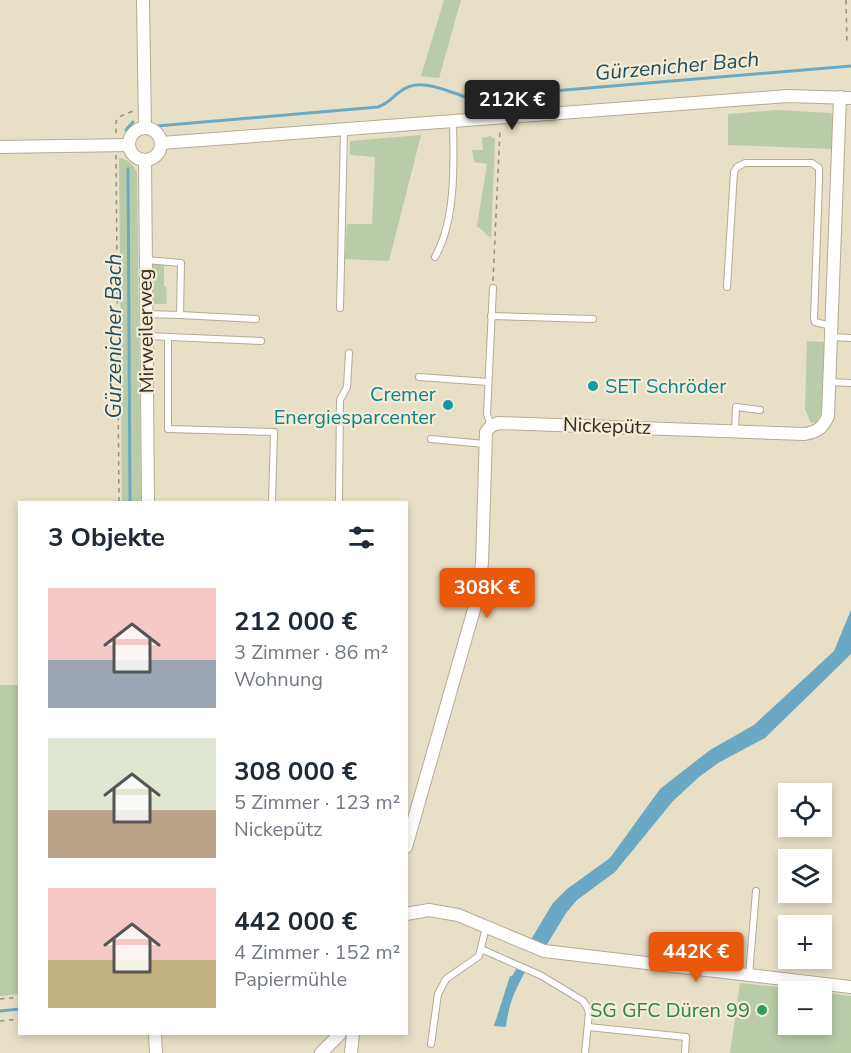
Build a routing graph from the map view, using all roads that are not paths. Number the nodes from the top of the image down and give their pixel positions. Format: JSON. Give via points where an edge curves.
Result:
{"nodes":[{"id":1,"x":143,"y":0,"type":"edge"},
{"id":2,"x":846,"y":97,"type":"edge"},
{"id":3,"x":453,"y":121,"type":"junction"},
{"id":4,"x":145,"y":128,"type":"junction"},
{"id":5,"x":344,"y":130,"type":"junction"},
{"id":6,"x":161,"y":143,"type":"junction"},
{"id":7,"x":129,"y":145,"type":"junction"},
{"id":8,"x":0,"y":147,"type":"edge"},
{"id":9,"x":145,"y":160,"type":"junction"},
{"id":10,"x":819,"y":182,"type":"junction"},
{"id":11,"x":837,"y":183,"type":"junction"},
{"id":12,"x":435,"y":257,"type":"dead end"},
{"id":13,"x":146,"y":260,"type":"junction"},
{"id":14,"x":727,"y":287,"type":"dead end"},
{"id":15,"x":493,"y":288,"type":"road end"},
{"id":16,"x":340,"y":308,"type":"dead end"},
{"id":17,"x":146,"y":314,"type":"junction"},
{"id":18,"x":180,"y":315,"type":"junction"},
{"id":19,"x":491,"y":316,"type":"junction"},
{"id":20,"x":256,"y":319,"type":"dead end"},
{"id":21,"x":593,"y":319,"type":"dead end"},
{"id":22,"x":831,"y":331,"type":"junction"},
{"id":23,"x":146,"y":336,"type":"junction"},
{"id":24,"x":168,"y":337,"type":"junction"},
{"id":25,"x":851,"y":338,"type":"edge"},
{"id":26,"x":261,"y":341,"type":"dead end"},
{"id":27,"x":349,"y":353,"type":"dead end"},
{"id":28,"x":419,"y":377,"type":"dead end"},
{"id":29,"x":488,"y":382,"type":"junction"},
{"id":30,"x":829,"y":382,"type":"junction"},
{"id":31,"x":851,"y":383,"type":"edge"},
{"id":32,"x":760,"y":410,"type":"dead end"},
{"id":33,"x":491,"y":426,"type":"junction"},
{"id":34,"x":735,"y":432,"type":"junction"},
{"id":35,"x":431,"y":439,"type":"dead end"},
{"id":36,"x":486,"y":444,"type":"junction"},
{"id":37,"x":148,"y":501,"type":"edge"},
{"id":38,"x":272,"y":501,"type":"edge"},
{"id":39,"x":339,"y":501,"type":"edge"},
{"id":40,"x":408,"y":839,"type":"edge"},
{"id":41,"x":756,"y":891,"type":"dead end"},
{"id":42,"x":408,"y":914,"type":"edge"},
{"id":43,"x":487,"y":927,"type":"junction"},
{"id":44,"x":481,"y":949,"type":"junction"},
{"id":45,"x":749,"y":975,"type":"junction"},
{"id":46,"x":851,"y":987,"type":"edge"},
{"id":47,"x":588,"y":1027,"type":"junction"},
{"id":48,"x":155,"y":1035,"type":"edge"},
{"id":49,"x":339,"y":1035,"type":"edge"},
{"id":50,"x":353,"y":1035,"type":"edge"},
{"id":51,"x":431,"y":1044,"type":"dead end"},
{"id":52,"x":327,"y":1051,"type":"edge"},
{"id":53,"x":156,"y":1053,"type":"edge"},
{"id":54,"x":351,"y":1053,"type":"edge"},
{"id":55,"x":585,"y":1053,"type":"edge"},
{"id":56,"x":685,"y":1053,"type":"edge"}],
"edges":[{"from":1,"to":4,"type":"street"},
{"from":2,"to":3,"type":"street","via":[[788,96]]},
{"from":2,"to":11,"type":"street","name":"Nickepütz"},
{"from":3,"to":5,"type":"street"},
{"from":3,"to":12,"type":"lane","via":[[447,223]]},
{"from":4,"to":6,"type":"street","via":[[156,132]]},
{"from":4,"to":7,"type":"street","via":[[133,134]]},
{"from":5,"to":6,"type":"street"},
{"from":5,"to":16,"type":"lane"},
{"from":6,"to":9,"type":"street","via":[[156,155]]},
{"from":7,"to":8,"type":"street"},
{"from":7,"to":9,"type":"street","via":[[134,156]]},
{"from":9,"to":13,"type":"street","name":"Mirweilerweg"},
{"from":10,"to":11,"type":"lane"},
{"from":10,"to":14,"type":"lane","via":[[819,168],[812,163],[745,163],[737,167]]},
{"from":10,"to":22,"type":"lane","via":[[814,318]]},
{"from":11,"to":22,"type":"street","name":"Nickepütz"},
{"from":13,"to":17,"type":"street","name":"Mirweilerweg"},
{"from":13,"to":18,"type":"lane","via":[[181,263]]},
{"from":15,"to":19,"type":"lane"},
{"from":17,"to":18,"type":"lane"},
{"from":17,"to":23,"type":"street","name":"Mirweilerweg"},
{"from":18,"to":20,"type":"lane"},
{"from":19,"to":21,"type":"lane"},
{"from":19,"to":29,"type":"lane"},
{"from":22,"to":25,"type":"lane"},
{"from":22,"to":30,"type":"street","name":"Nickepütz"},
{"from":23,"to":24,"type":"lane"},
{"from":23,"to":37,"type":"street","name":"Mirweilerweg"},
{"from":24,"to":26,"type":"lane"},
{"from":24,"to":38,"type":"lane","via":[[168,429],[274,432]]},
{"from":27,"to":39,"type":"lane","via":[[346,387],[340,400]]},
{"from":28,"to":29,"type":"lane"},
{"from":29,"to":33,"type":"lane","via":[[487,414]]},
{"from":30,"to":31,"type":"lane"},
{"from":30,"to":34,"type":"street","name":"Nickepütz","via":[[828,416],[821,428],[812,433]]},
{"from":32,"to":34,"type":"lane","via":[[736,407]]},
{"from":33,"to":34,"type":"street","name":"Nickepütz","via":[[550,424]]},
{"from":33,"to":36,"type":"street","via":[[486,432]]},
{"from":35,"to":36,"type":"lane"},
{"from":36,"to":40,"type":"street","via":[[477,599]]},
{"from":41,"to":45,"type":"lane"},
{"from":42,"to":43,"type":"street","via":[[445,912]]},
{"from":43,"to":44,"type":"lane"},
{"from":43,"to":45,"type":"street","via":[[544,951]]},
{"from":44,"to":47,"type":"lane","via":[[542,976],[583,1001],[589,1013]]},
{"from":44,"to":51,"type":"lane","via":[[474,961],[446,979],[438,994]]},
{"from":45,"to":46,"type":"street"},
{"from":47,"to":55,"type":"lane"},
{"from":47,"to":56,"type":"lane","via":[[686,1036]]},
{"from":48,"to":53,"type":"street"},
{"from":49,"to":52,"type":"street"},
{"from":50,"to":54,"type":"street"}]}
